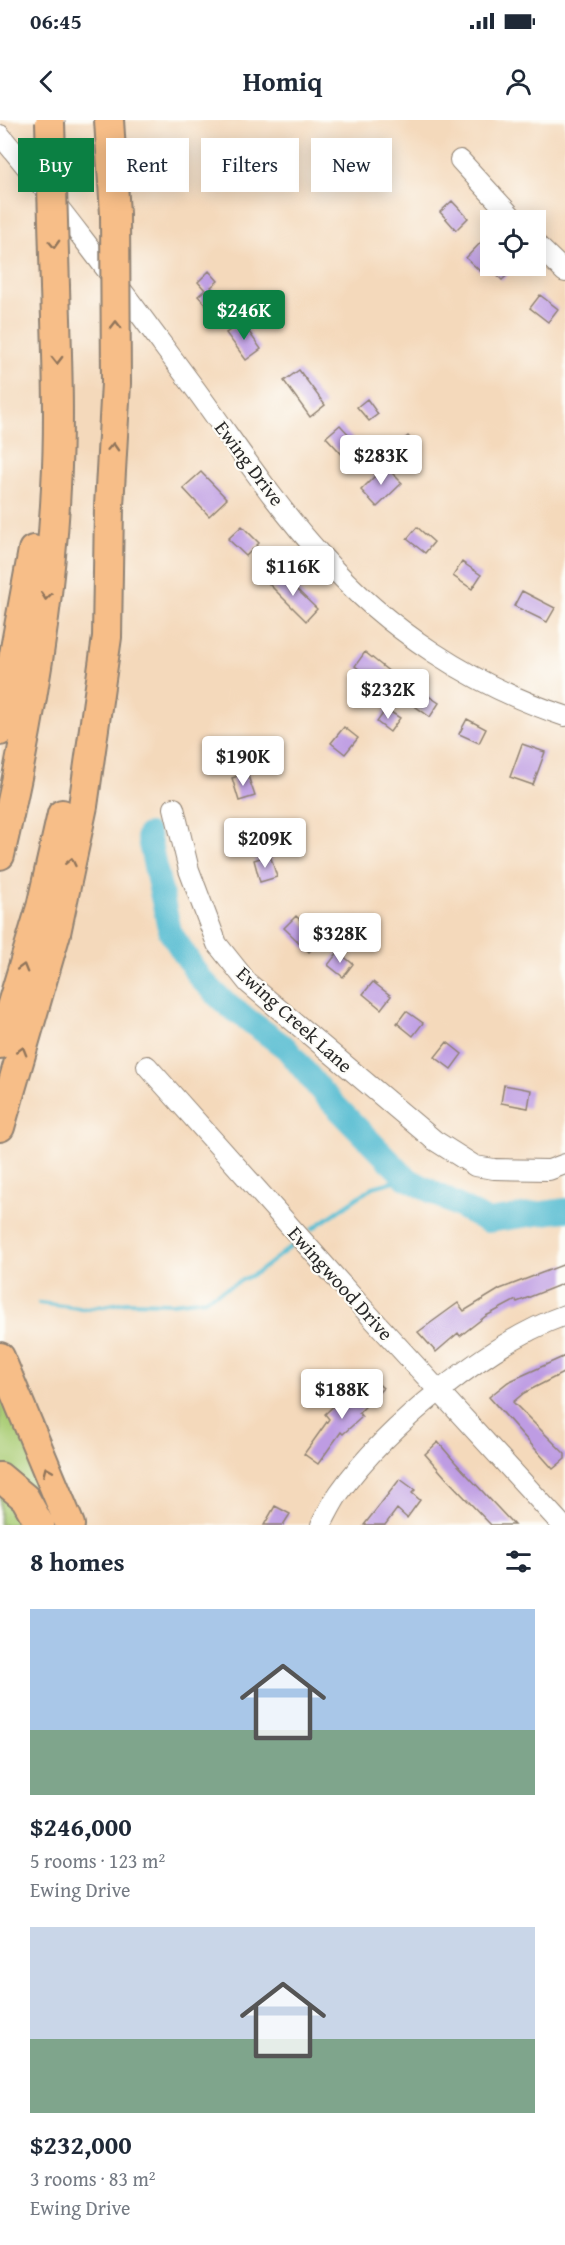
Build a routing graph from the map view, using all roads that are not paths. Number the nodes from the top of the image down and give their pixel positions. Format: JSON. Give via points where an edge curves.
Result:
{"nodes":[{"id":1,"x":109,"y":120,"type":"edge"},
{"id":2,"x":50,"y":121,"type":"edge"},
{"id":3,"x":0,"y":135,"type":"edge"},
{"id":4,"x":460,"y":160,"type":"dead end"},
{"id":5,"x":505,"y":210,"type":"edge"},
{"id":6,"x":546,"y":254,"type":"edge"},
{"id":7,"x":565,"y":272,"type":"edge"},
{"id":8,"x":57,"y":391,"type":"junction"},
{"id":9,"x":109,"y":506,"type":"junction"},
{"id":10,"x":565,"y":716,"type":"edge"},
{"id":11,"x":0,"y":731,"type":"edge"},
{"id":12,"x":174,"y":808,"type":"dead end"},
{"id":13,"x":0,"y":855,"type":"edge"},
{"id":14,"x":0,"y":1044,"type":"edge"},
{"id":15,"x":147,"y":1066,"type":"dead end"},
{"id":16,"x":0,"y":1127,"type":"edge"},
{"id":17,"x":565,"y":1164,"type":"edge"},
{"id":18,"x":565,"y":1315,"type":"edge"},
{"id":19,"x":0,"y":1357,"type":"edge"},
{"id":20,"x":440,"y":1392,"type":"junction"},
{"id":21,"x":0,"y":1477,"type":"edge"},
{"id":22,"x":40,"y":1525,"type":"edge"},
{"id":23,"x":70,"y":1525,"type":"edge"},
{"id":24,"x":321,"y":1525,"type":"edge"},
{"id":25,"x":562,"y":1525,"type":"edge"}],
"edges":[{"from":9,"to":1,"type":"highway","one_way":true,"bridge":true,"via":[[116,383],[115,214]]},
{"from":2,"to":8,"type":"highway","one_way":true,"bridge":true},
{"from":3,"to":10,"type":"street","name":"Ewing Drive","via":[[322,557],[382,614],[445,662],[537,707]]},
{"from":4,"to":5,"type":"street"},
{"from":6,"to":7,"type":"street"},
{"from":8,"to":11,"type":"highway","via":[[36,538]]},
{"from":8,"to":13,"type":"highway","one_way":true,"via":[[56,487],[45,603],[24,748]]},
{"from":14,"to":9,"type":"highway","one_way":true,"via":[[41,907],[73,764]]},
{"from":16,"to":9,"type":"highway","one_way":true,"via":[[56,933],[84,806],[107,637]]},
{"from":12,"to":17,"type":"street","name":"Ewing Creek Lane","via":[[189,870],[217,944],[248,983],[434,1140],[475,1166],[549,1170]]},
{"from":15,"to":20,"type":"street","name":"Ewingwood Drive"},
{"from":18,"to":20,"type":"street","via":[[486,1355]]},
{"from":23,"to":19,"type":"highway","one_way":true},
{"from":20,"to":24,"type":"street","via":[[384,1442],[339,1493]]},
{"from":20,"to":25,"type":"street","name":"Ewingwood Drive"},
{"from":21,"to":22,"type":"highway","via":[[25,1498]]}]}
